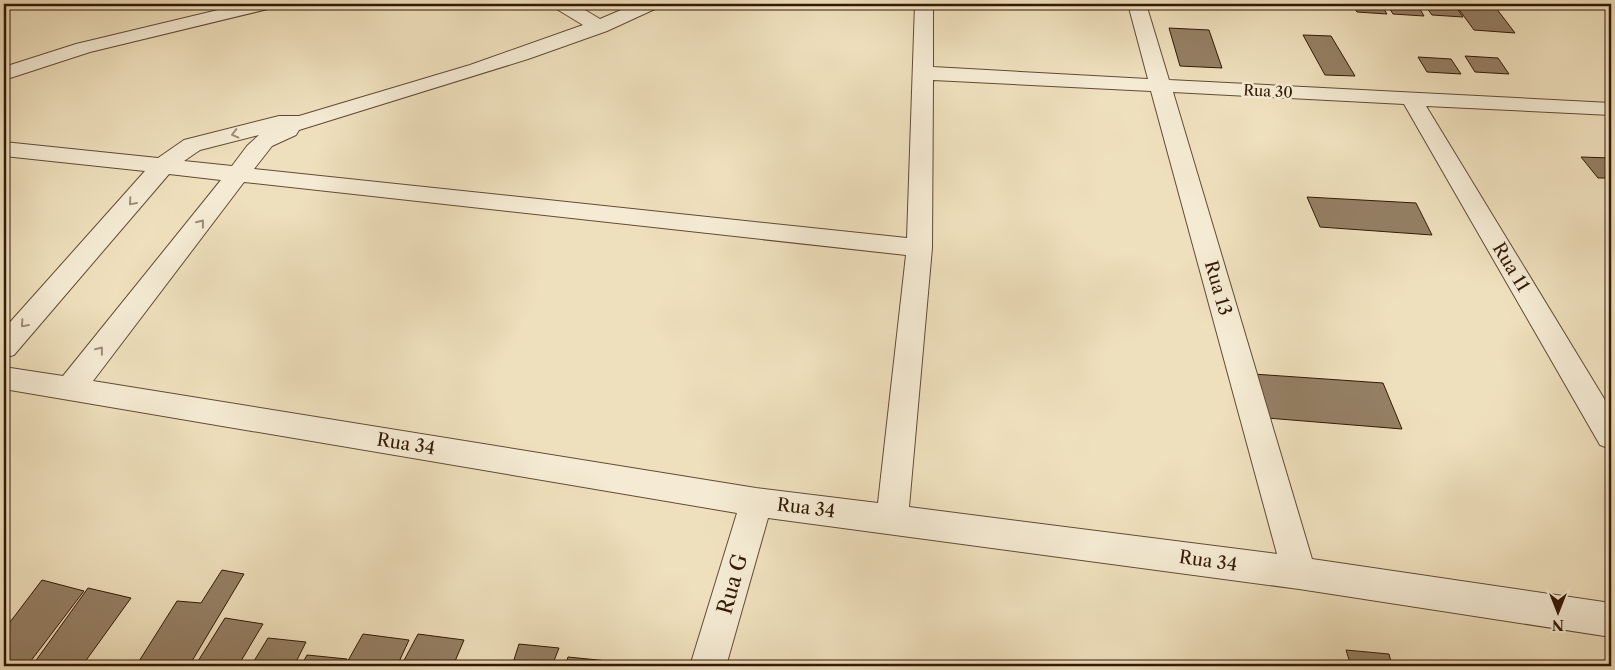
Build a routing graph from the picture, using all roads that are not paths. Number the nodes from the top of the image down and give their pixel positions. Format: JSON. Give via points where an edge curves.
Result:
{"nodes":[{"id":1,"x":265,"y":4,"type":"edge"},
{"id":2,"x":562,"y":4,"type":"edge"},
{"id":3,"x":650,"y":4,"type":"edge"},
{"id":4,"x":924,"y":4,"type":"edge"},
{"id":5,"x":1137,"y":4,"type":"edge"},
{"id":6,"x":600,"y":27,"type":"junction"},
{"id":7,"x":924,"y":73,"type":"junction"},
{"id":8,"x":4,"y":74,"type":"edge"},
{"id":9,"x":1160,"y":86,"type":"junction"},
{"id":10,"x":1411,"y":99,"type":"junction"},
{"id":11,"x":1611,"y":109,"type":"edge"},
{"id":12,"x":300,"y":123,"type":"junction"},
{"id":13,"x":4,"y":149,"type":"edge"},
{"id":14,"x":164,"y":165,"type":"junction"},
{"id":15,"x":239,"y":173,"type":"junction"},
{"id":16,"x":919,"y":248,"type":"junction"},
{"id":17,"x":4,"y":347,"type":"edge"},
{"id":18,"x":4,"y":378,"type":"edge"},
{"id":19,"x":70,"y":389,"type":"junction"},
{"id":20,"x":1611,"y":436,"type":"edge"},
{"id":21,"x":756,"y":502,"type":"junction"},
{"id":22,"x":892,"y":519,"type":"junction"},
{"id":23,"x":1299,"y":573,"type":"junction"},
{"id":24,"x":1611,"y":620,"type":"edge"},
{"id":25,"x":708,"y":666,"type":"edge"}],
"edges":[{"from":1,"to":8,"type":"street","via":[[83,48]]},
{"from":2,"to":6,"type":"street"},
{"from":3,"to":6,"type":"street"},
{"from":4,"to":7,"type":"street"},
{"from":5,"to":9,"type":"street","name":"Rua 13"},
{"from":6,"to":12,"type":"street","via":[[450,78]]},
{"from":7,"to":9,"type":"street","name":"Rua 30"},
{"from":7,"to":16,"type":"street"},
{"from":9,"to":10,"type":"street","name":"Rua 30"},
{"from":9,"to":23,"type":"street","name":"Rua 13"},
{"from":10,"to":11,"type":"street","name":"Rua 30"},
{"from":10,"to":20,"type":"street","name":"Rua 11"},
{"from":12,"to":14,"type":"street","one_way":true,"via":[[279,122],[192,145]]},
{"from":12,"to":15,"type":"street","via":[[257,146]]},
{"from":13,"to":14,"type":"street"},
{"from":14,"to":15,"type":"street"},
{"from":14,"to":17,"type":"street","one_way":true},
{"from":15,"to":16,"type":"street"},
{"from":19,"to":15,"type":"street","one_way":true},
{"from":16,"to":22,"type":"street"},
{"from":18,"to":19,"type":"street","name":"Rua 34"},
{"from":19,"to":21,"type":"street","name":"Rua 34"},
{"from":21,"to":22,"type":"street","name":"Rua 34"},
{"from":21,"to":25,"type":"street","name":"Rua G"},
{"from":22,"to":23,"type":"street","name":"Rua 34"},
{"from":23,"to":24,"type":"street","name":"Rua 34"}]}
